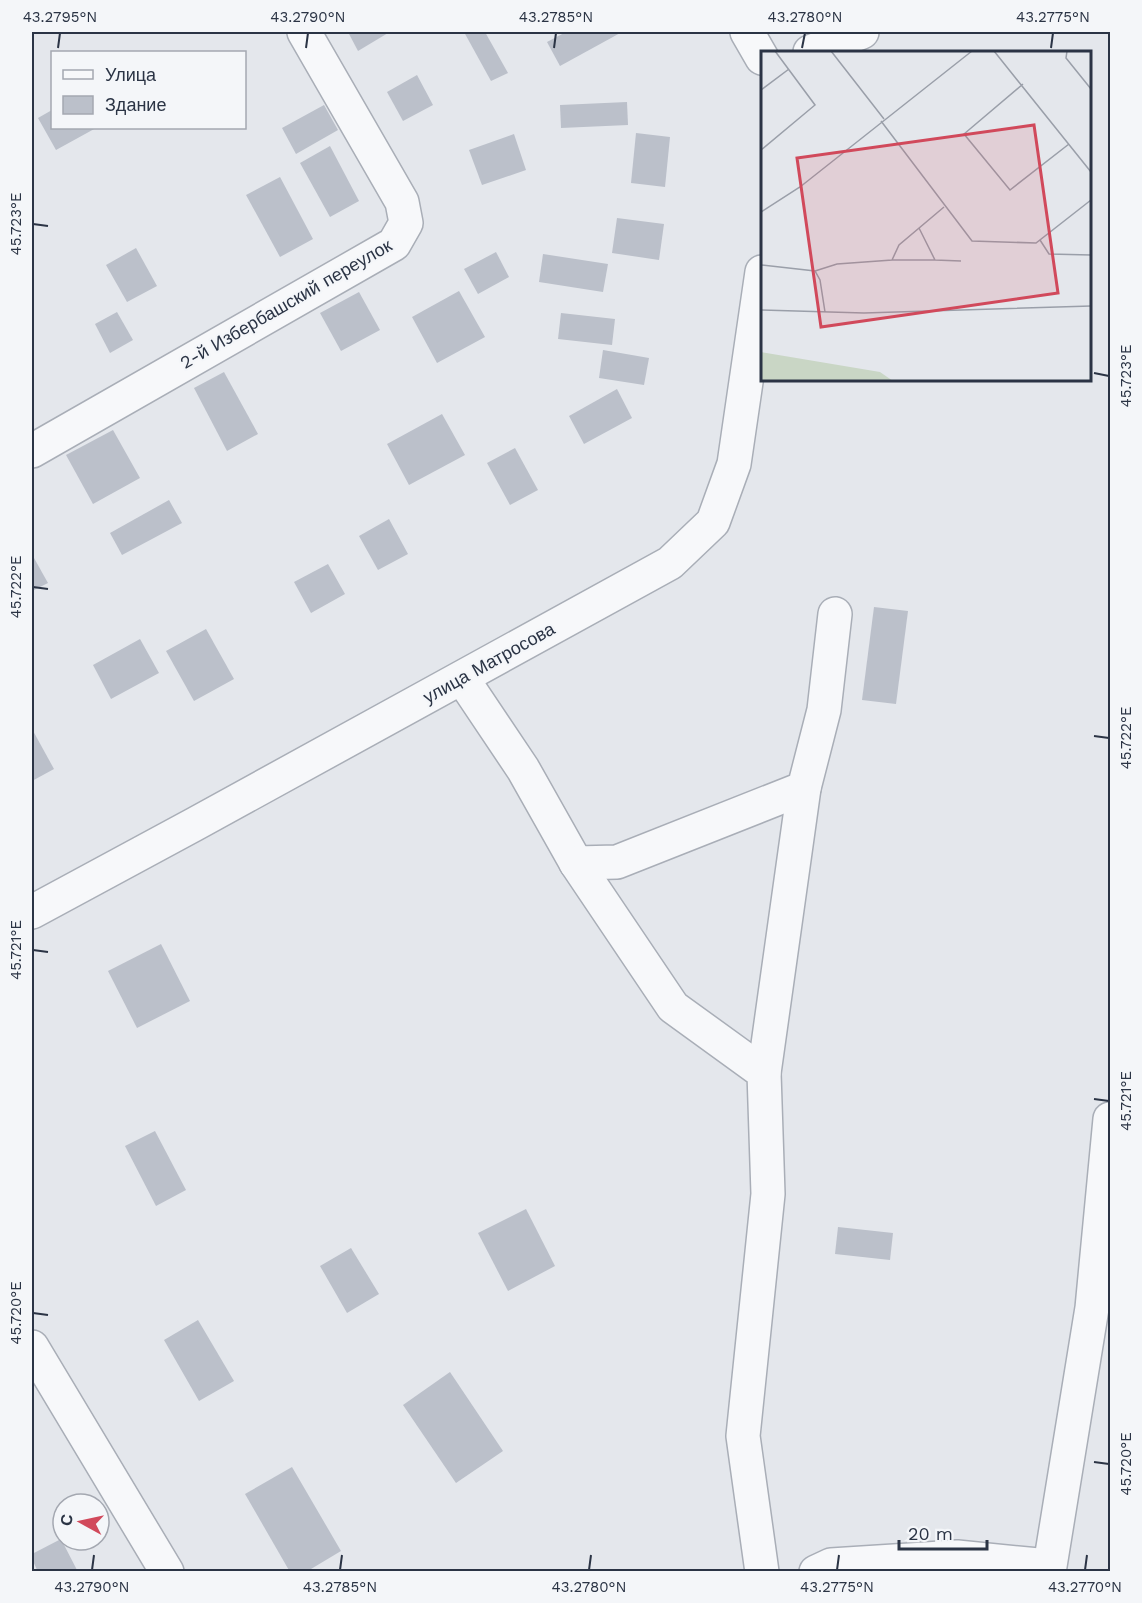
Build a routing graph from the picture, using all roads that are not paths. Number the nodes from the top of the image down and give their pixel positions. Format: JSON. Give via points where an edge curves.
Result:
{"nodes":[{"id":1,"x":304,"y":32,"type":"edge"},
{"id":2,"x":747,"y":32,"type":"edge"},
{"id":3,"x":862,"y":32,"type":"edge"},
{"id":4,"x":813,"y":51,"type":"edge"},
{"id":5,"x":761,"y":56,"type":"edge"},
{"id":6,"x":761,"y":279,"type":"edge"},
{"id":7,"x":32,"y":451,"type":"edge"},
{"id":8,"x":835,"y":615,"type":"dead end"},
{"id":9,"x":462,"y":678,"type":"junction"},
{"id":10,"x":804,"y":788,"type":"junction"},
{"id":11,"x":576,"y":863,"type":"junction"},
{"id":12,"x":32,"y":912,"type":"edge"},
{"id":13,"x":764,"y":1073,"type":"junction"},
{"id":14,"x":1110,"y":1119,"type":"edge"},
{"id":15,"x":32,"y":1347,"type":"edge"},
{"id":16,"x":1049,"y":1569,"type":"edge"},
{"id":17,"x":167,"y":1572,"type":"edge"},
{"id":18,"x":762,"y":1572,"type":"edge"},
{"id":19,"x":816,"y":1572,"type":"edge"}],
"edges":[{"from":1,"to":7,"type":"street","name":"2-й Избербашский переулок","via":[[402,202],[406,224],[394,244]]},
{"from":2,"to":5,"type":"street"},
{"from":3,"to":4,"type":"street"},
{"from":6,"to":9,"type":"street","name":"улица Матросова","via":[[734,464],[713,522],[670,563]]},
{"from":8,"to":10,"type":"street","via":[[824,710]]},
{"from":9,"to":11,"type":"street","via":[[523,769]]},
{"from":9,"to":12,"type":"street","name":"улица Матросова"},
{"from":10,"to":11,"type":"street","via":[[618,862]]},
{"from":10,"to":13,"type":"street"},
{"from":11,"to":13,"type":"street","via":[[673,1007]]},
{"from":13,"to":18,"type":"street","via":[[768,1194],[743,1436]]},
{"from":14,"to":16,"type":"street","via":[[1092,1308]]},
{"from":15,"to":17,"type":"street"},
{"from":16,"to":19,"type":"street","via":[[957,1557],[831,1565]]}]}
